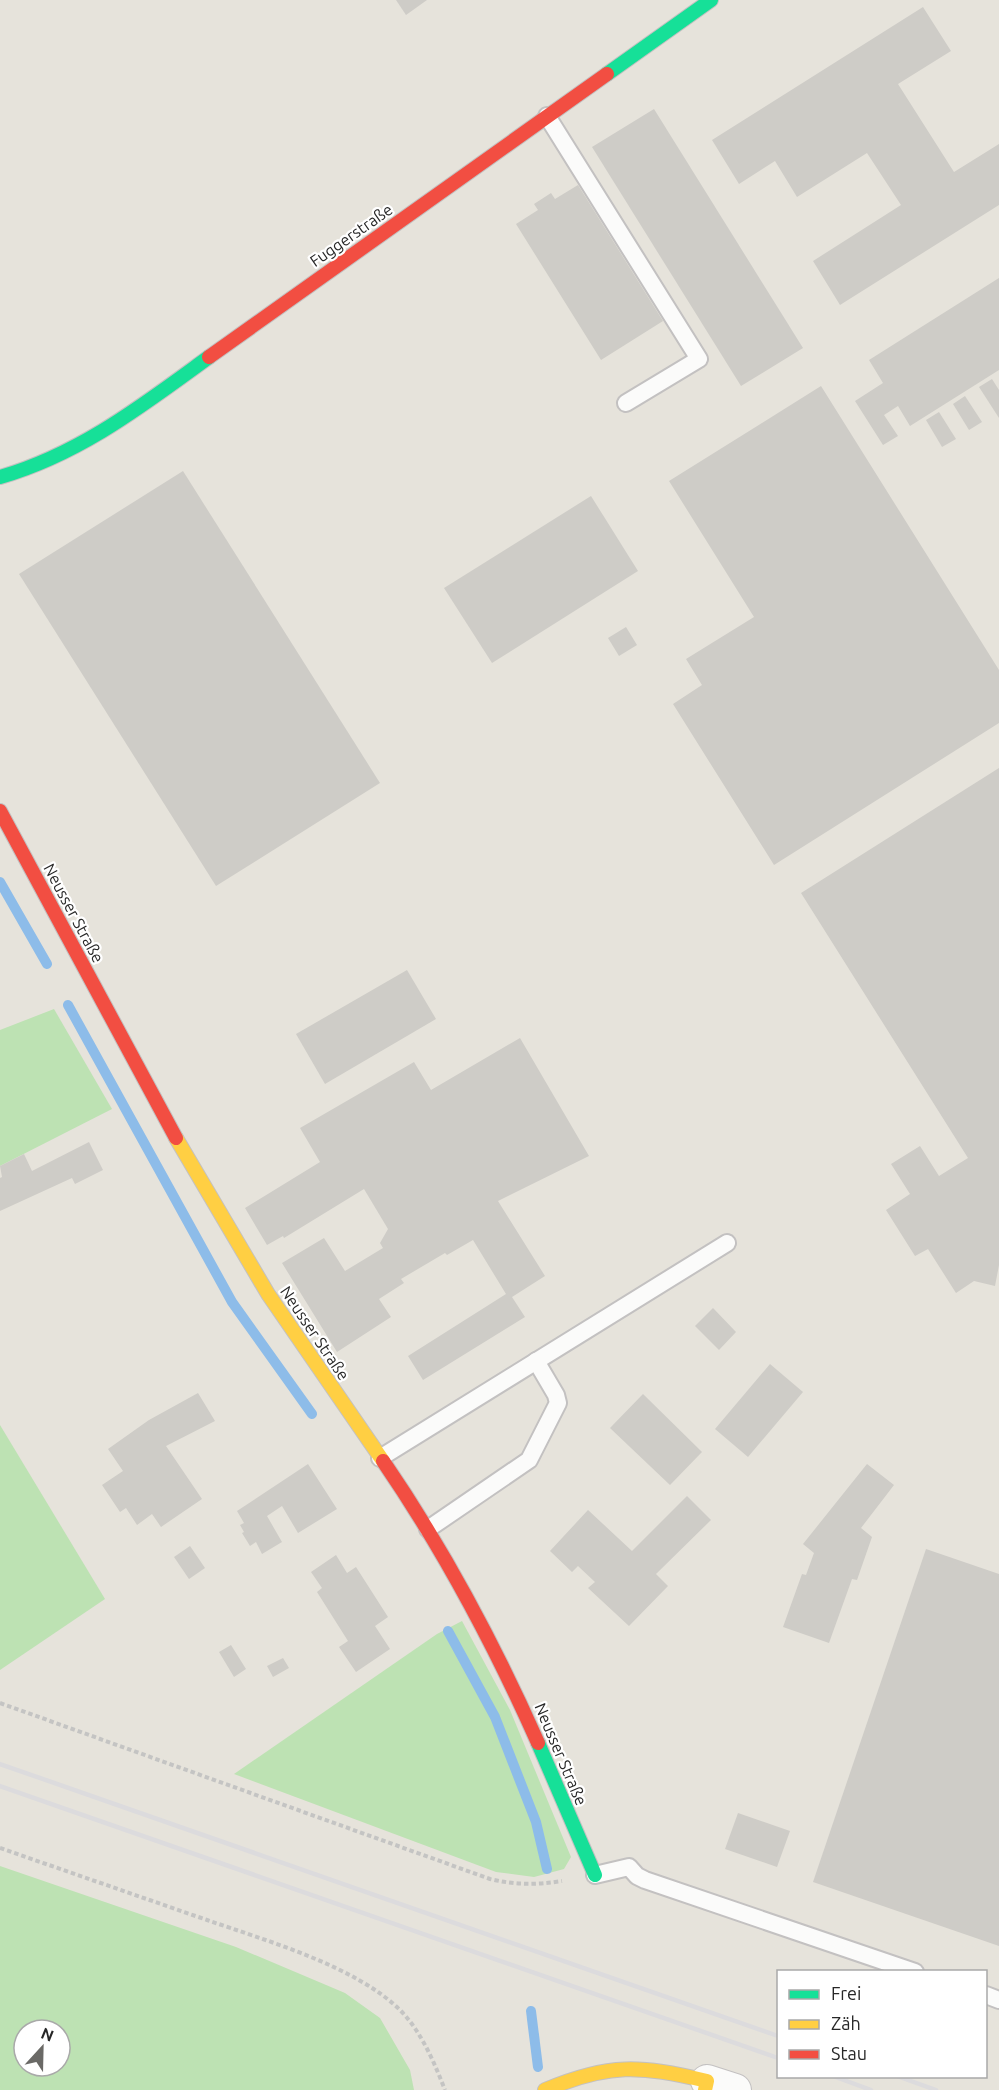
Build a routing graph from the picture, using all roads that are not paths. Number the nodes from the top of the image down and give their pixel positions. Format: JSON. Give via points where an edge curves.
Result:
{"nodes":[{"id":1,"x":711,"y":0,"type":"edge"},
{"id":2,"x":547,"y":116,"type":"junction"},
{"id":3,"x":626,"y":403,"type":"dead end"},
{"id":4,"x":0,"y":477,"type":"edge"},
{"id":5,"x":0,"y":811,"type":"edge"},
{"id":6,"x":727,"y":1243,"type":"dead end"},
{"id":7,"x":536,"y":1361,"type":"junction"},
{"id":8,"x":380,"y":1458,"type":"junction"},
{"id":9,"x":428,"y":1529,"type":"junction"},
{"id":10,"x":595,"y":1875,"type":"joint"},
{"id":11,"x":912,"y":1970,"type":"edge"},
{"id":12,"x":716,"y":2087,"type":"edge"},
{"id":13,"x":545,"y":2090,"type":"edge"}],
"edges":[{"from":1,"to":2,"type":"street","name":"Fuggerstraße"},
{"from":2,"to":3,"type":"lane","via":[[699,359]]},
{"from":2,"to":4,"type":"street","name":"Fuggerstraße","via":[[116,424],[67,454]]},
{"from":5,"to":8,"type":"street","name":"Neusser Straße","via":[[224,1221],[307,1353]]},
{"from":6,"to":7,"type":"lane"},
{"from":7,"to":8,"type":"lane"},
{"from":7,"to":9,"type":"lane","via":[[558,1403],[529,1460]]},
{"from":8,"to":9,"type":"street","name":"Neusser Straße"},
{"from":9,"to":10,"type":"street","name":"Neusser Straße","via":[[492,1642]]},
{"from":10,"to":11,"type":"lane","via":[[629,1867],[645,1880]]},
{"from":12,"to":13,"type":"street","via":[[676,2074],[627,2068],[585,2074]]}]}
